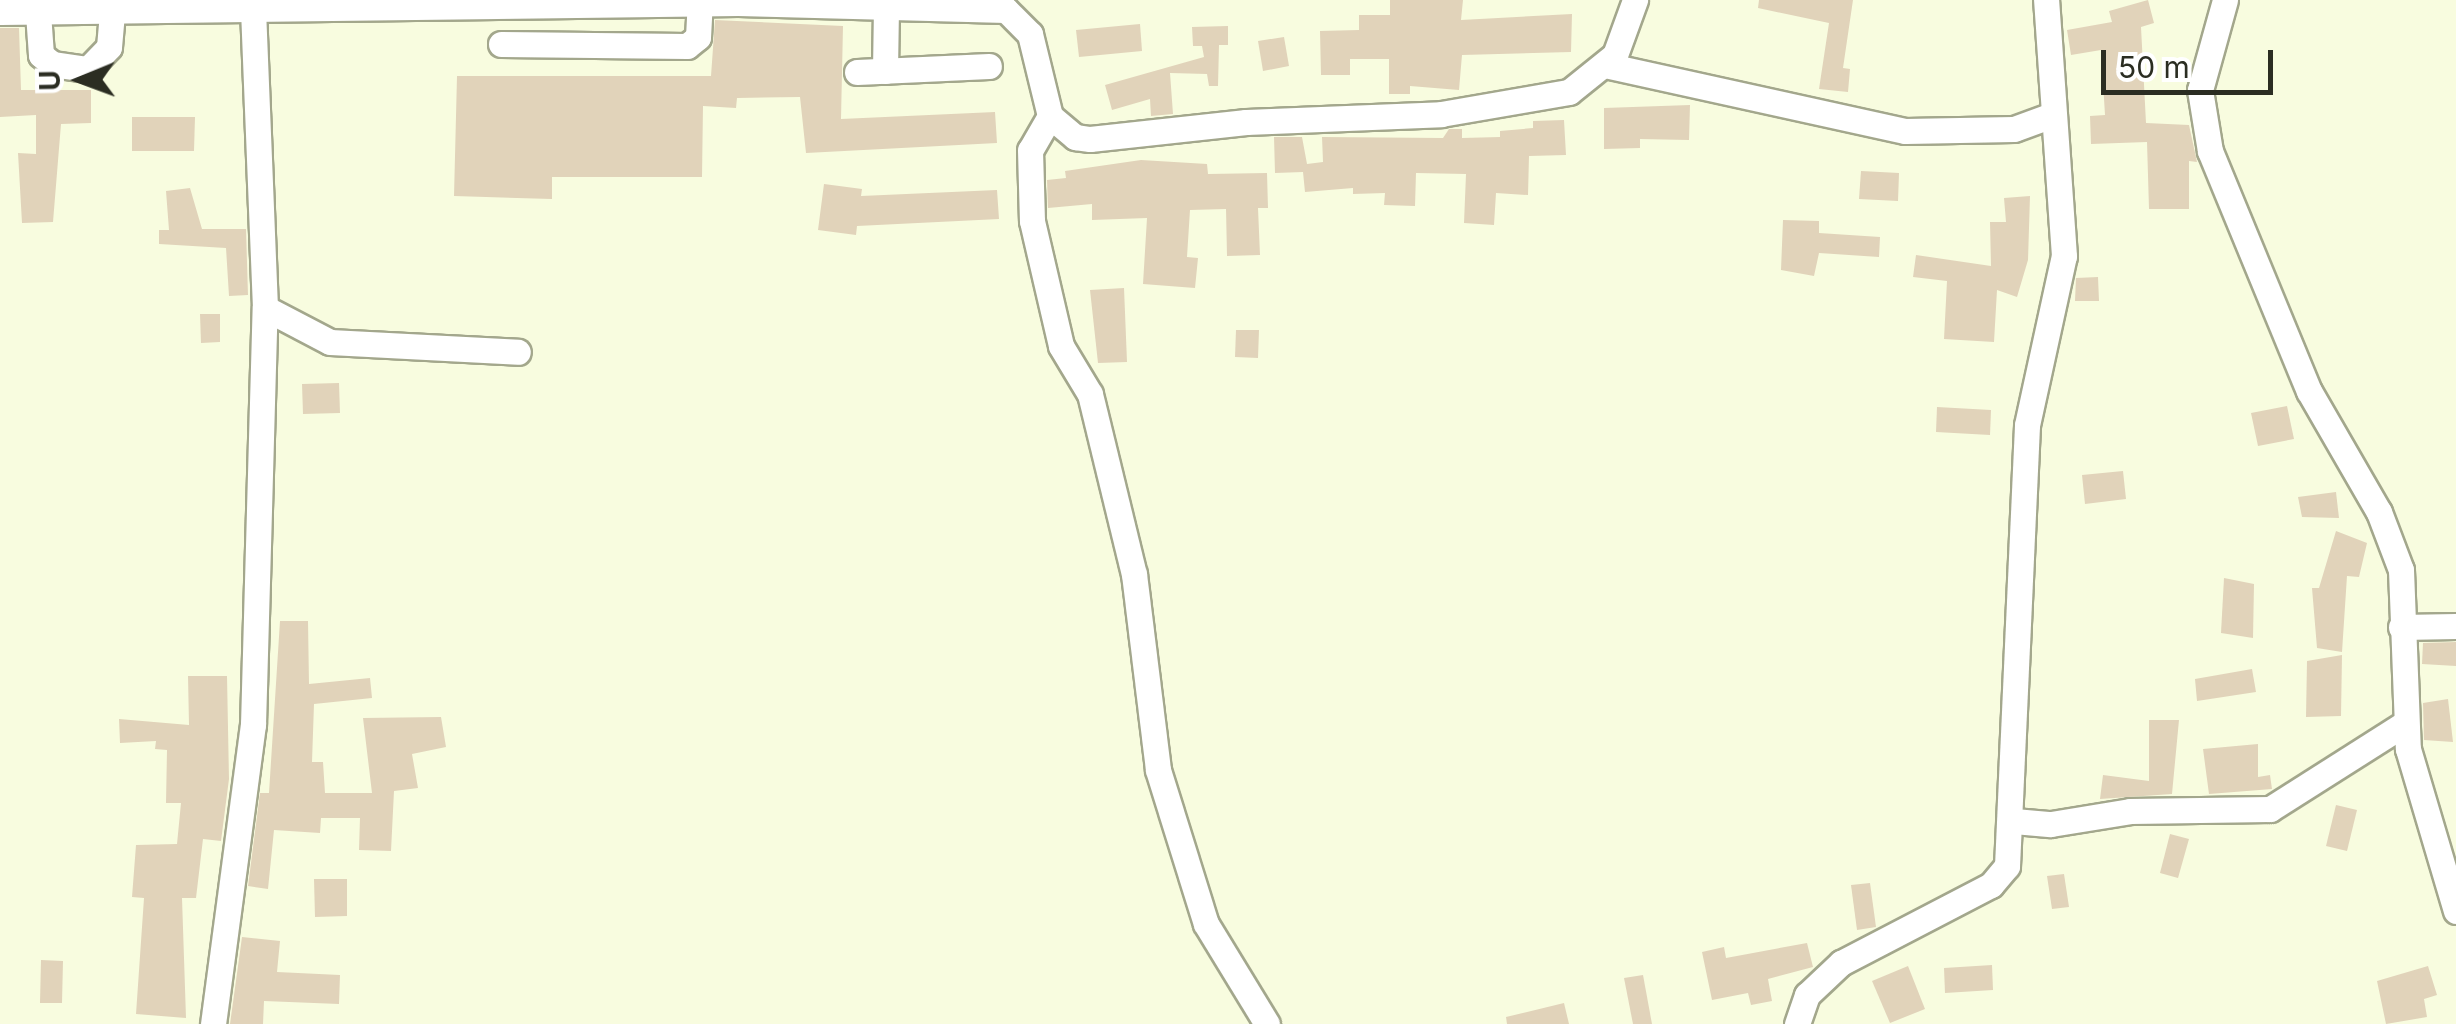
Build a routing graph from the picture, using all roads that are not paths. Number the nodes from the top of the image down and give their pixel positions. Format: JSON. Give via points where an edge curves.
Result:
{"nodes":[{"id":1,"x":1635,"y":0,"type":"edge"},
{"id":2,"x":2046,"y":0,"type":"edge"},
{"id":3,"x":2225,"y":0,"type":"edge"},
{"id":4,"x":738,"y":2,"type":"edge"},
{"id":5,"x":700,"y":3,"type":"junction"},
{"id":6,"x":886,"y":7,"type":"junction"},
{"id":7,"x":103,"y":9,"type":"edge"},
{"id":8,"x":253,"y":11,"type":"junction"},
{"id":9,"x":0,"y":12,"type":"edge"},
{"id":10,"x":38,"y":13,"type":"junction"},
{"id":11,"x":501,"y":44,"type":"dead end"},
{"id":12,"x":1606,"y":65,"type":"junction"},
{"id":13,"x":990,"y":66,"type":"dead end"},
{"id":14,"x":885,"y":71,"type":"junction"},
{"id":15,"x":857,"y":72,"type":"dead end"},
{"id":16,"x":2052,"y":115,"type":"junction"},
{"id":17,"x":1050,"y":116,"type":"junction"},
{"id":18,"x":265,"y":308,"type":"junction"},
{"id":19,"x":518,"y":352,"type":"dead end"},
{"id":20,"x":2456,"y":626,"type":"edge"},
{"id":21,"x":2401,"y":627,"type":"junction"},
{"id":22,"x":2404,"y":724,"type":"junction"},
{"id":23,"x":2014,"y":821,"type":"junction"},
{"id":24,"x":2456,"y":911,"type":"edge"},
{"id":25,"x":213,"y":1024,"type":"edge"},
{"id":26,"x":1267,"y":1024,"type":"edge"},
{"id":27,"x":1797,"y":1024,"type":"edge"}],
"edges":[{"from":1,"to":12,"type":"street"},
{"from":2,"to":16,"type":"street"},
{"from":3,"to":21,"type":"street","via":[[2200,90],[2210,151],[2309,391],[2384,524],[2401,570]]},
{"from":4,"to":5,"type":"street"},
{"from":4,"to":6,"type":"street"},
{"from":5,"to":8,"type":"street"},
{"from":5,"to":11,"type":"street","via":[[698,37],[687,46]]},
{"from":6,"to":14,"type":"street"},
{"from":6,"to":17,"type":"street","via":[[1006,10],[1021,18]]},
{"from":7,"to":8,"type":"street"},
{"from":7,"to":10,"type":"street"},
{"from":7,"to":10,"type":"street","via":[[109,47],[88,69],[52,64],[40,54]]},
{"from":8,"to":18,"type":"street"},
{"from":9,"to":10,"type":"street"},
{"from":12,"to":16,"type":"street","via":[[1905,131],[2014,129]]},
{"from":12,"to":17,"type":"street","via":[[1570,92],[1441,114],[1246,122],[1090,140],[1074,137]]},
{"from":13,"to":14,"type":"street"},
{"from":14,"to":15,"type":"street"},
{"from":16,"to":23,"type":"street","via":[[2064,256],[2027,425]]},
{"from":17,"to":26,"type":"street","via":[[1030,150],[1032,220],[1061,346],[1090,394],[1134,574],[1158,770],[1206,924]]},
{"from":18,"to":19,"type":"street","via":[[330,342]]},
{"from":18,"to":25,"type":"street","via":[[253,725]]},
{"from":20,"to":21,"type":"street"},
{"from":21,"to":22,"type":"street"},
{"from":22,"to":23,"type":"street","via":[[2270,809],[2130,810],[2051,824]]},
{"from":22,"to":24,"type":"street"},
{"from":23,"to":27,"type":"street","via":[[2008,866],[1992,885],[1842,963],[1807,995]]}]}
